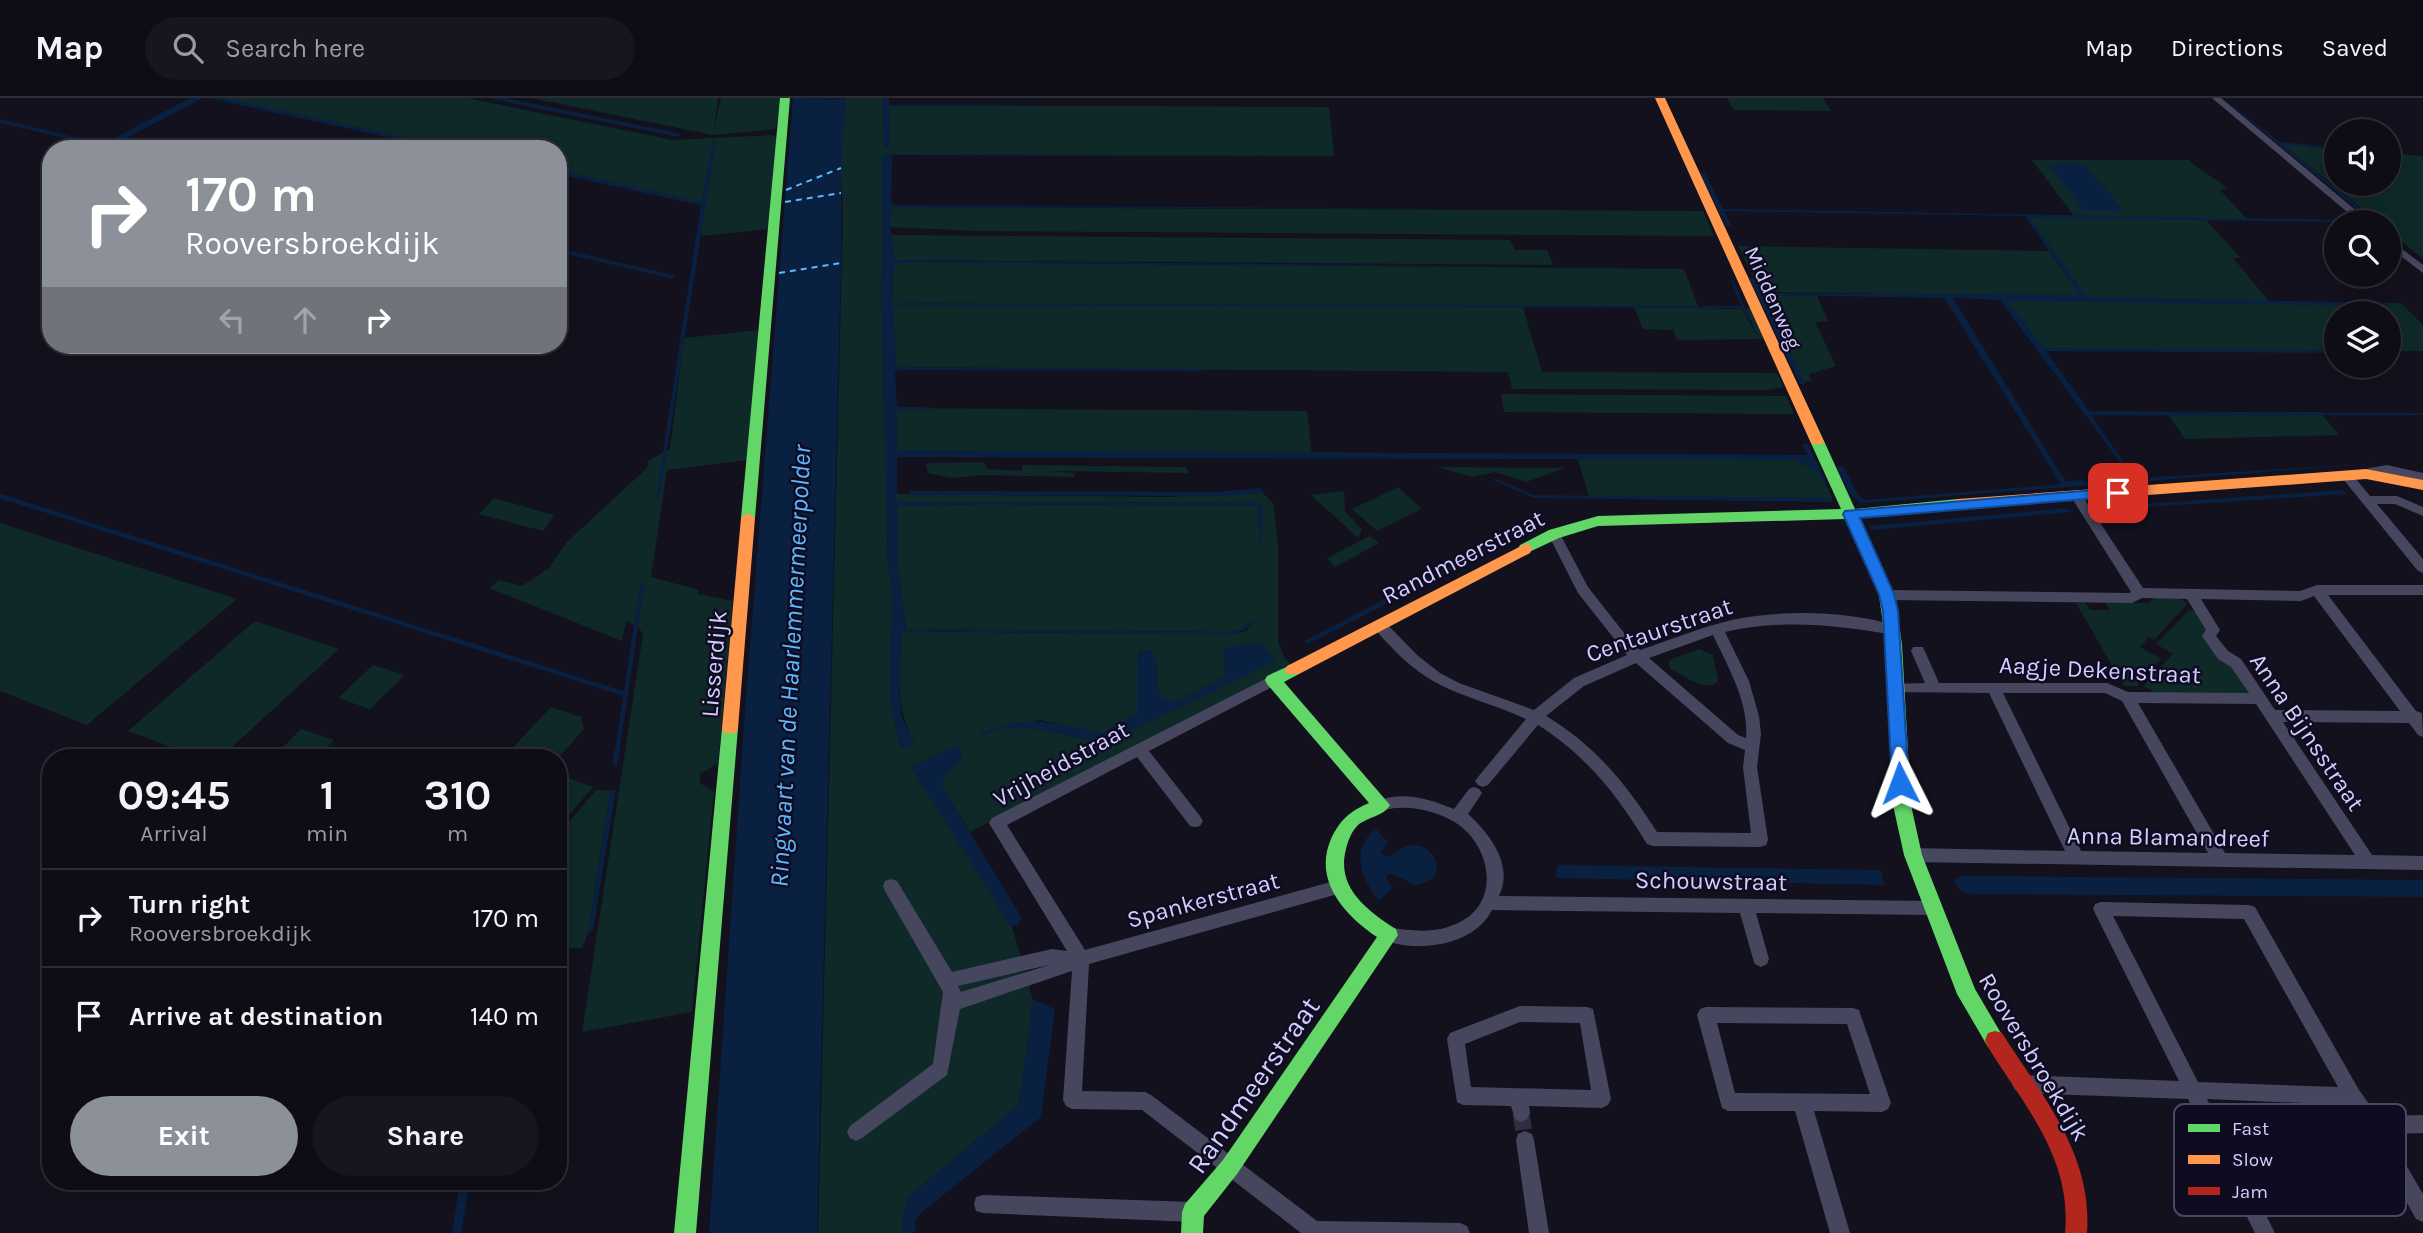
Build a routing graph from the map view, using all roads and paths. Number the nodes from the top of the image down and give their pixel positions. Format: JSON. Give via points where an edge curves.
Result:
{"nodes":[{"id":1,"x":785,"y":98,"type":"edge"},
{"id":2,"x":1660,"y":98,"type":"edge"},
{"id":3,"x":2216,"y":98,"type":"edge"},
{"id":4,"x":2351,"y":210,"type":"edge"},
{"id":5,"x":2401,"y":252,"type":"edge"},
{"id":6,"x":2423,"y":270,"type":"edge"},
{"id":7,"x":2347,"y":476,"type":"junction"},
{"id":8,"x":2419,"y":480,"type":"edge"},
{"id":9,"x":2076,"y":495,"type":"junction"},
{"id":10,"x":2367,"y":500,"type":"junction"},
{"id":11,"x":2423,"y":512,"type":"edge"},
{"id":12,"x":1850,"y":514,"type":"junction"},
{"id":13,"x":1554,"y":534,"type":"junction"},
{"id":14,"x":2423,"y":568,"type":"edge"},
{"id":15,"x":2317,"y":590,"type":"junction"},
{"id":16,"x":2423,"y":590,"type":"edge"},
{"id":17,"x":2139,"y":593,"type":"junction"},
{"id":18,"x":1887,"y":594,"type":"junction"},
{"id":19,"x":2191,"y":594,"type":"junction"},
{"id":20,"x":1380,"y":626,"type":"junction"},
{"id":21,"x":1717,"y":630,"type":"junction"},
{"id":22,"x":1893,"y":630,"type":"junction"},
{"id":23,"x":1918,"y":651,"type":"dead end"},
{"id":24,"x":1637,"y":657,"type":"junction"},
{"id":25,"x":1273,"y":680,"type":"junction"},
{"id":26,"x":1993,"y":687,"type":"junction"},
{"id":27,"x":1895,"y":688,"type":"junction"},
{"id":28,"x":1934,"y":688,"type":"junction"},
{"id":29,"x":2127,"y":697,"type":"junction"},
{"id":30,"x":2260,"y":699,"type":"junction"},
{"id":31,"x":2272,"y":716,"type":"junction"},
{"id":32,"x":2418,"y":717,"type":"edge"},
{"id":33,"x":1536,"y":718,"type":"junction"},
{"id":34,"x":2423,"y":731,"type":"edge"},
{"id":35,"x":1752,"y":747,"type":"junction"},
{"id":36,"x":1139,"y":749,"type":"junction"},
{"id":37,"x":1381,"y":806,"type":"junction"},
{"id":38,"x":1458,"y":816,"type":"junction"},
{"id":39,"x":1195,"y":821,"type":"dead end"},
{"id":40,"x":1913,"y":855,"type":"junction"},
{"id":41,"x":2077,"y":859,"type":"junction"},
{"id":42,"x":2221,"y":861,"type":"junction"},
{"id":43,"x":2368,"y":862,"type":"junction"},
{"id":44,"x":2423,"y":863,"type":"edge"},
{"id":45,"x":891,"y":886,"type":"dead end"},
{"id":46,"x":1338,"y":887,"type":"junction"},
{"id":47,"x":1490,"y":903,"type":"junction"},
{"id":48,"x":1746,"y":906,"type":"junction"},
{"id":49,"x":1932,"y":908,"type":"junction"},
{"id":50,"x":1389,"y":934,"type":"junction"},
{"id":51,"x":1081,"y":959,"type":"junction"},
{"id":52,"x":1761,"y":959,"type":"dead end"},
{"id":53,"x":948,"y":981,"type":"junction"},
{"id":54,"x":952,"y":1003,"type":"junction"},
{"id":55,"x":2021,"y":1084,"type":"junction"},
{"id":56,"x":2193,"y":1091,"type":"junction"},
{"id":57,"x":2353,"y":1096,"type":"junction"},
{"id":58,"x":1802,"y":1103,"type":"junction"},
{"id":59,"x":2200,"y":1104,"type":"edge"},
{"id":60,"x":2359,"y":1104,"type":"edge"},
{"id":61,"x":1520,"y":1105,"type":"joint"},
{"id":62,"x":856,"y":1132,"type":"dead end"},
{"id":63,"x":1525,"y":1140,"type":"tunnel mouth"},
{"id":64,"x":1230,"y":1167,"type":"junction"},
{"id":65,"x":2406,"y":1182,"type":"edge"},
{"id":66,"x":983,"y":1204,"type":"dead end"},
{"id":67,"x":1193,"y":1212,"type":"junction"},
{"id":68,"x":2423,"y":1212,"type":"edge"},
{"id":69,"x":2256,"y":1216,"type":"edge"},
{"id":70,"x":685,"y":1233,"type":"edge"},
{"id":71,"x":1192,"y":1233,"type":"edge"},
{"id":72,"x":1460,"y":1233,"type":"edge"},
{"id":73,"x":1539,"y":1233,"type":"edge"},
{"id":74,"x":1839,"y":1233,"type":"edge"},
{"id":75,"x":2076,"y":1233,"type":"edge"},
{"id":76,"x":2265,"y":1233,"type":"edge"}],
"edges":[{"from":1,"to":70,"type":"street","name":"Lisserdijk"},
{"from":2,"to":12,"type":"street","name":"Middenweg"},
{"from":3,"to":4,"type":"street"},
{"from":5,"to":6,"type":"street"},
{"from":7,"to":8,"type":"street"},
{"from":7,"to":9,"type":"street"},
{"from":7,"to":10,"type":"street"},
{"from":9,"to":12,"type":"street"},
{"from":9,"to":17,"type":"street"},
{"from":10,"to":11,"type":"street","via":[[2397,500]]},
{"from":10,"to":14,"type":"street"},
{"from":12,"to":13,"type":"street","name":"Randmeerstraat","via":[[1598,521]]},
{"from":12,"to":18,"type":"street","name":"Rooversbroekdijk"},
{"from":13,"to":20,"type":"street","name":"Randmeerstraat"},
{"from":13,"to":24,"type":"street","via":[[1583,590]]},
{"from":15,"to":16,"type":"street"},
{"from":15,"to":19,"type":"street","via":[[2301,596]]},
{"from":15,"to":32,"type":"street"},
{"from":17,"to":18,"type":"street","via":[[2132,598]]},
{"from":17,"to":19,"type":"street"},
{"from":18,"to":22,"type":"street","name":"Rooversbroekdijk"},
{"from":19,"to":30,"type":"street","name":"Anna Bijnsstraat","via":[[2213,630],[2210,636],[2223,655],[2236,663]]},
{"from":20,"to":25,"type":"street","name":"Randmeerstraat"},
{"from":20,"to":33,"type":"street","via":[[1447,685]]},
{"from":21,"to":22,"type":"street","name":"Centaurstraat","via":[[1750,622],[1825,620]]},
{"from":21,"to":24,"type":"street","name":"Centaurstraat"},
{"from":21,"to":35,"type":"street","via":[[1745,688],[1752,716]]},
{"from":22,"to":27,"type":"street","name":"Rooversbroekdijk"},
{"from":23,"to":28,"type":"street"},
{"from":24,"to":33,"type":"street","name":"Centaurstraat","via":[[1579,682]]},
{"from":24,"to":35,"type":"street","via":[[1733,739]]},
{"from":25,"to":36,"type":"street","name":"Vrijheidstraat"},
{"from":25,"to":37,"type":"street"},
{"from":26,"to":28,"type":"street","name":"Aagje Dekenstraat"},
{"from":26,"to":29,"type":"street","name":"Aagje Dekenstraat","via":[[2107,688]]},
{"from":26,"to":41,"type":"street"},
{"from":27,"to":28,"type":"street","name":"Aagje Dekenstraat"},
{"from":27,"to":40,"type":"street","name":"Rooversbroekdijk","via":[[1902,805]]},
{"from":29,"to":30,"type":"street","name":"Aagje Dekenstraat"},
{"from":29,"to":42,"type":"street"},
{"from":30,"to":31,"type":"street","name":"Anna Bijnsstraat"},
{"from":31,"to":32,"type":"street"},
{"from":31,"to":43,"type":"street","name":"Anna Bijnsstraat"},
{"from":32,"to":34,"type":"street"},
{"from":33,"to":35,"type":"street","via":[[1600,764],[1625,793],[1653,839],[1760,840],[1750,766]]},
{"from":33,"to":38,"type":"street","name":"Centaurstraat"},
{"from":36,"to":39,"type":"street"},
{"from":36,"to":51,"type":"street","name":"Vrijheidstraat","via":[[997,823]]},
{"from":37,"to":38,"type":"street","via":[[1412,801],[1445,808]]},
{"from":37,"to":46,"type":"street","via":[[1356,818],[1340,836],[1333,864]]},
{"from":38,"to":47,"type":"street","via":[[1487,843],[1495,862],[1496,888]]},
{"from":40,"to":41,"type":"street","name":"Anna Blamandreef"},
{"from":40,"to":49,"type":"street","name":"Rooversbroekdijk"},
{"from":41,"to":42,"type":"street","name":"Anna Blamandreef"},
{"from":42,"to":43,"type":"street","name":"Anna Blamandreef"},
{"from":43,"to":44,"type":"street","name":"Anna Blamandreef"},
{"from":45,"to":53,"type":"street"},
{"from":46,"to":50,"type":"street","via":[[1363,920]]},
{"from":46,"to":51,"type":"street","name":"Spankerstraat"},
{"from":47,"to":48,"type":"street","name":"Schouwstraat"},
{"from":47,"to":50,"type":"street","via":[[1468,928],[1436,940]]},
{"from":48,"to":49,"type":"street","name":"Schouwstraat"},
{"from":48,"to":52,"type":"street"},
{"from":49,"to":55,"type":"street","name":"Rooversbroekdijk","via":[[1967,994]]},
{"from":50,"to":64,"type":"street","name":"Randmeerstraat"},
{"from":51,"to":53,"type":"street","name":"Spankerstraat","via":[[1052,957]]},
{"from":51,"to":54,"type":"street","name":"Spankerstraat"},
{"from":51,"to":64,"type":"street","via":[[1072,1100],[1145,1101]]},
{"from":53,"to":54,"type":"street"},
{"from":54,"to":62,"type":"street","via":[[941,1069]]},
{"from":55,"to":56,"type":"street"},
{"from":55,"to":75,"type":"street","name":"Rooversbroekdijk","via":[[2070,1163],[2079,1220]]},
{"from":56,"to":57,"type":"street"},
{"from":56,"to":57,"type":"street","via":[[2101,909],[2249,912]]},
{"from":56,"to":59,"type":"street"},
{"from":57,"to":60,"type":"street"},
{"from":58,"to":58,"type":"street","via":[[1882,1103],[1853,1016],[1706,1015],[1728,1102]]},
{"from":58,"to":74,"type":"street"},
{"from":61,"to":61,"type":"street","via":[[1602,1099],[1587,1015],[1520,1014],[1456,1039],[1463,1096]]},
{"from":63,"to":73,"type":"street"},
{"from":64,"to":67,"type":"street","name":"Randmeerstraat"},
{"from":64,"to":72,"type":"street","via":[[1314,1231]]},
{"from":65,"to":68,"type":"street"},
{"from":66,"to":67,"type":"street"},
{"from":67,"to":71,"type":"street","name":"Randmeerstraat"},
{"from":69,"to":76,"type":"street"}]}
